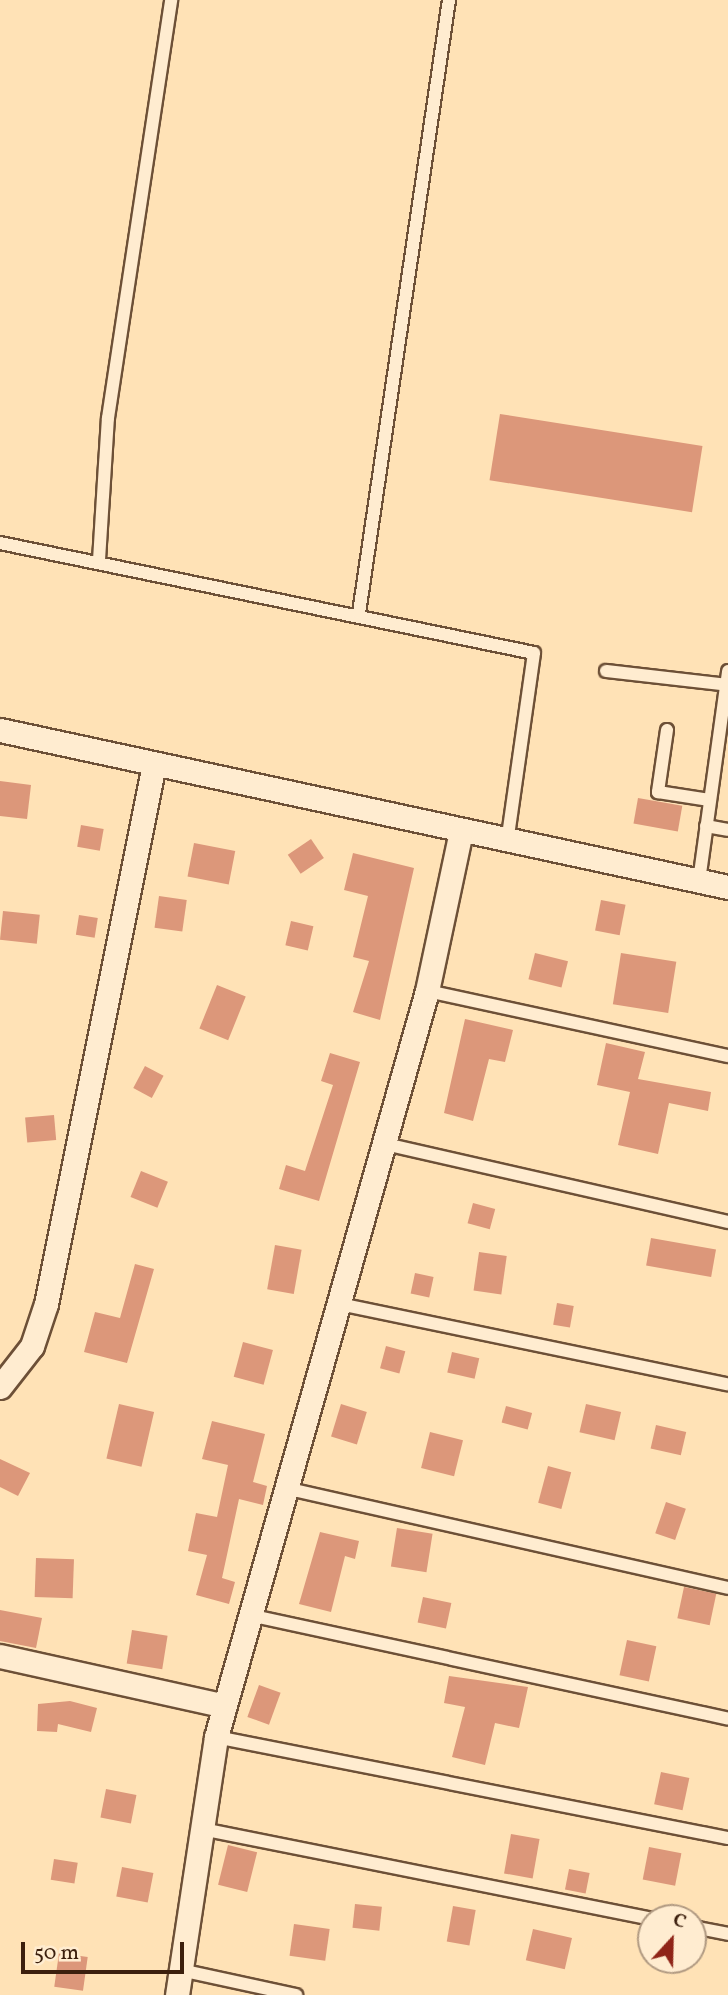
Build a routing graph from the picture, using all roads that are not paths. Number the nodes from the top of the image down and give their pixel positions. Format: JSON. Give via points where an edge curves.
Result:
{"nodes":[{"id":1,"x":171,"y":0,"type":"edge"},
{"id":2,"x":449,"y":0,"type":"edge"},
{"id":3,"x":0,"y":544,"type":"edge"},
{"id":4,"x":99,"y":560,"type":"junction"},
{"id":5,"x":359,"y":613,"type":"junction"},
{"id":6,"x":606,"y":671,"type":"dead end"},
{"id":7,"x":728,"y":671,"type":"edge"},
{"id":8,"x":727,"y":685,"type":"edge"},
{"id":9,"x":0,"y":730,"type":"edge"},
{"id":10,"x":667,"y":730,"type":"dead end"},
{"id":11,"x":154,"y":764,"type":"junction"},
{"id":12,"x":709,"y":800,"type":"junction"},
{"id":13,"x":706,"y":826,"type":"junction"},
{"id":14,"x":728,"y":830,"type":"edge"},
{"id":15,"x":461,"y":831,"type":"junction"},
{"id":16,"x":507,"y":842,"type":"junction"},
{"id":17,"x":699,"y":881,"type":"junction"},
{"id":18,"x":728,"y":887,"type":"edge"},
{"id":19,"x":427,"y":991,"type":"junction"},
{"id":20,"x":728,"y":1056,"type":"edge"},
{"id":21,"x":384,"y":1143,"type":"junction"},
{"id":22,"x":728,"y":1222,"type":"edge"},
{"id":23,"x":340,"y":1304,"type":"junction"},
{"id":24,"x":728,"y":1384,"type":"edge"},
{"id":25,"x":0,"y":1387,"type":"edge"},
{"id":26,"x":289,"y":1489,"type":"junction"},
{"id":27,"x":728,"y":1588,"type":"edge"},
{"id":28,"x":249,"y":1615,"type":"junction"},
{"id":29,"x":0,"y":1656,"type":"edge"},
{"id":30,"x":225,"y":1706,"type":"junction"},
{"id":31,"x":728,"y":1719,"type":"edge"},
{"id":32,"x":216,"y":1737,"type":"junction"},
{"id":33,"x":202,"y":1829,"type":"junction"},
{"id":34,"x":728,"y":1838,"type":"edge"},
{"id":35,"x":637,"y":1916,"type":"edge"},
{"id":36,"x":707,"y":1930,"type":"edge"},
{"id":37,"x":728,"y":1934,"type":"edge"},
{"id":38,"x":180,"y":1970,"type":"junction"},
{"id":39,"x":177,"y":1995,"type":"edge"},
{"id":40,"x":296,"y":1995,"type":"edge"}],
"edges":[{"from":1,"to":4,"type":"lane","via":[[108,418]]},
{"from":2,"to":5,"type":"lane"},
{"from":3,"to":4,"type":"lane"},
{"from":4,"to":5,"type":"lane"},
{"from":5,"to":16,"type":"lane","via":[[534,653]]},
{"from":6,"to":8,"type":"lane"},
{"from":7,"to":8,"type":"lane"},
{"from":8,"to":12,"type":"lane"},
{"from":9,"to":11,"type":"street"},
{"from":10,"to":12,"type":"lane","via":[[659,792]]},
{"from":11,"to":15,"type":"street"},
{"from":11,"to":25,"type":"street","via":[[46,1304],[32,1346]]},
{"from":12,"to":13,"type":"lane"},
{"from":13,"to":14,"type":"lane"},
{"from":13,"to":17,"type":"lane"},
{"from":15,"to":16,"type":"street"},
{"from":15,"to":19,"type":"street"},
{"from":16,"to":17,"type":"street"},
{"from":17,"to":18,"type":"street"},
{"from":19,"to":20,"type":"lane"},
{"from":19,"to":21,"type":"street"},
{"from":21,"to":22,"type":"lane"},
{"from":21,"to":23,"type":"street"},
{"from":23,"to":24,"type":"lane"},
{"from":23,"to":26,"type":"street"},
{"from":26,"to":27,"type":"lane"},
{"from":26,"to":28,"type":"street"},
{"from":28,"to":30,"type":"street"},
{"from":28,"to":31,"type":"lane"},
{"from":29,"to":30,"type":"street"},
{"from":30,"to":32,"type":"street"},
{"from":32,"to":33,"type":"street"},
{"from":32,"to":34,"type":"lane"},
{"from":33,"to":35,"type":"lane"},
{"from":33,"to":38,"type":"street"},
{"from":36,"to":37,"type":"lane"},
{"from":38,"to":39,"type":"street"},
{"from":38,"to":40,"type":"lane"}]}
